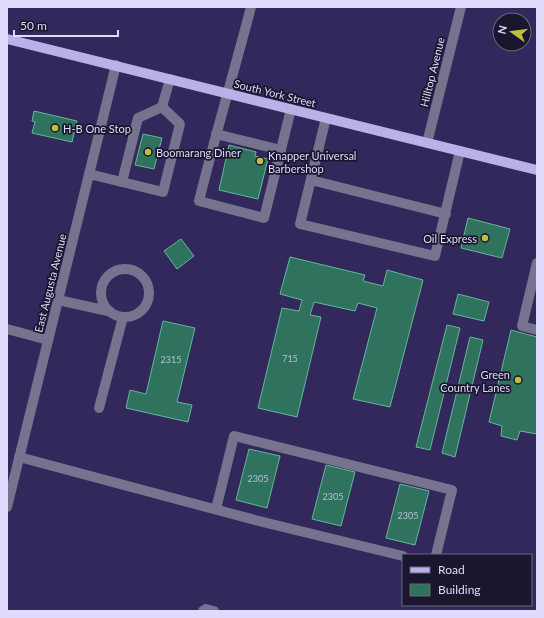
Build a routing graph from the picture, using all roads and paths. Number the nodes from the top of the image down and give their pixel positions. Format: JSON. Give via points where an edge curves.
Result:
{"nodes":[{"id":1,"x":251,"y":7,"type":"edge"},
{"id":2,"x":461,"y":7,"type":"edge"},
{"id":3,"x":7,"y":39,"type":"edge"},
{"id":4,"x":116,"y":65,"type":"junction"},
{"id":5,"x":170,"y":79,"type":"junction"},
{"id":6,"x":228,"y":94,"type":"junction"},
{"id":7,"x":162,"y":107,"type":"junction"},
{"id":8,"x":291,"y":109,"type":"junction"},
{"id":9,"x":326,"y":118,"type":"junction"},
{"id":10,"x":216,"y":134,"type":"junction"},
{"id":11,"x":427,"y":143,"type":"junction"},
{"id":12,"x":281,"y":150,"type":"junction"},
{"id":13,"x":460,"y":151,"type":"junction"},
{"id":14,"x":537,"y":170,"type":"edge"},
{"id":15,"x":88,"y":174,"type":"junction"},
{"id":16,"x":311,"y":180,"type":"junction"},
{"id":17,"x":122,"y":182,"type":"junction"},
{"id":18,"x":446,"y":214,"type":"junction"},
{"id":19,"x":537,"y":264,"type":"edge"},
{"id":20,"x":58,"y":300,"type":"junction"},
{"id":21,"x":108,"y":311,"type":"junction"},
{"id":22,"x":123,"y":317,"type":"junction"},
{"id":23,"x":7,"y":329,"type":"edge"},
{"id":24,"x":537,"y":330,"type":"edge"},
{"id":25,"x":48,"y":340,"type":"junction"},
{"id":26,"x":99,"y":408,"type":"dead end"},
{"id":27,"x":19,"y":457,"type":"junction"},
{"id":28,"x":7,"y":507,"type":"edge"},
{"id":29,"x":216,"y":509,"type":"junction"},
{"id":30,"x":436,"y":554,"type":"edge"},
{"id":31,"x":402,"y":556,"type":"edge"},
{"id":32,"x":203,"y":611,"type":"edge"},
{"id":33,"x":214,"y":611,"type":"edge"}],
"edges":[{"from":1,"to":6,"type":"street"},
{"from":2,"to":11,"type":"street","name":"Hilltop Avenue"},
{"from":3,"to":4,"type":"main road","name":"South York Street"},
{"from":4,"to":5,"type":"main road","name":"South York Street"},
{"from":4,"to":15,"type":"street","name":"East Augusta Avenue"},
{"from":5,"to":6,"type":"main road","name":"South York Street"},
{"from":5,"to":7,"type":"street"},
{"from":6,"to":8,"type":"main road","name":"South York Street"},
{"from":6,"to":10,"type":"street","via":[[221,110]]},
{"from":7,"to":17,"type":"street","via":[[138,118]]},
{"from":7,"to":17,"type":"street","via":[[180,124],[163,192]]},
{"from":8,"to":9,"type":"main road","name":"South York Street"},
{"from":8,"to":12,"type":"street"},
{"from":9,"to":11,"type":"main road","name":"South York Street"},
{"from":9,"to":16,"type":"street"},
{"from":10,"to":12,"type":"street"},
{"from":10,"to":12,"type":"street","via":[[199,201],[264,218]]},
{"from":11,"to":13,"type":"main road","name":"South York Street"},
{"from":13,"to":14,"type":"main road","name":"South York Street"},
{"from":13,"to":18,"type":"street"},
{"from":15,"to":17,"type":"street"},
{"from":15,"to":20,"type":"street","name":"East Augusta Avenue"},
{"from":16,"to":18,"type":"street"},
{"from":16,"to":18,"type":"street","via":[[300,224],[435,256]]},
{"from":19,"to":24,"type":"street","via":[[522,326]]},
{"from":20,"to":21,"type":"street"},
{"from":20,"to":25,"type":"street","name":"East Augusta Avenue"},
{"from":21,"to":22,"type":"street"},
{"from":21,"to":22,"type":"street","via":[[101,297],[104,281],[115,271],[130,270],[138,273],[147,285],[147,300],[138,313]]},
{"from":22,"to":26,"type":"street"},
{"from":23,"to":25,"type":"street"},
{"from":25,"to":27,"type":"street","name":"East Augusta Avenue"},
{"from":27,"to":28,"type":"street","name":"East Augusta Avenue"},
{"from":27,"to":29,"type":"street"},
{"from":29,"to":30,"type":"street","via":[[234,436],[452,490]]},
{"from":29,"to":31,"type":"street"},
{"from":32,"to":33,"type":"street"}]}
